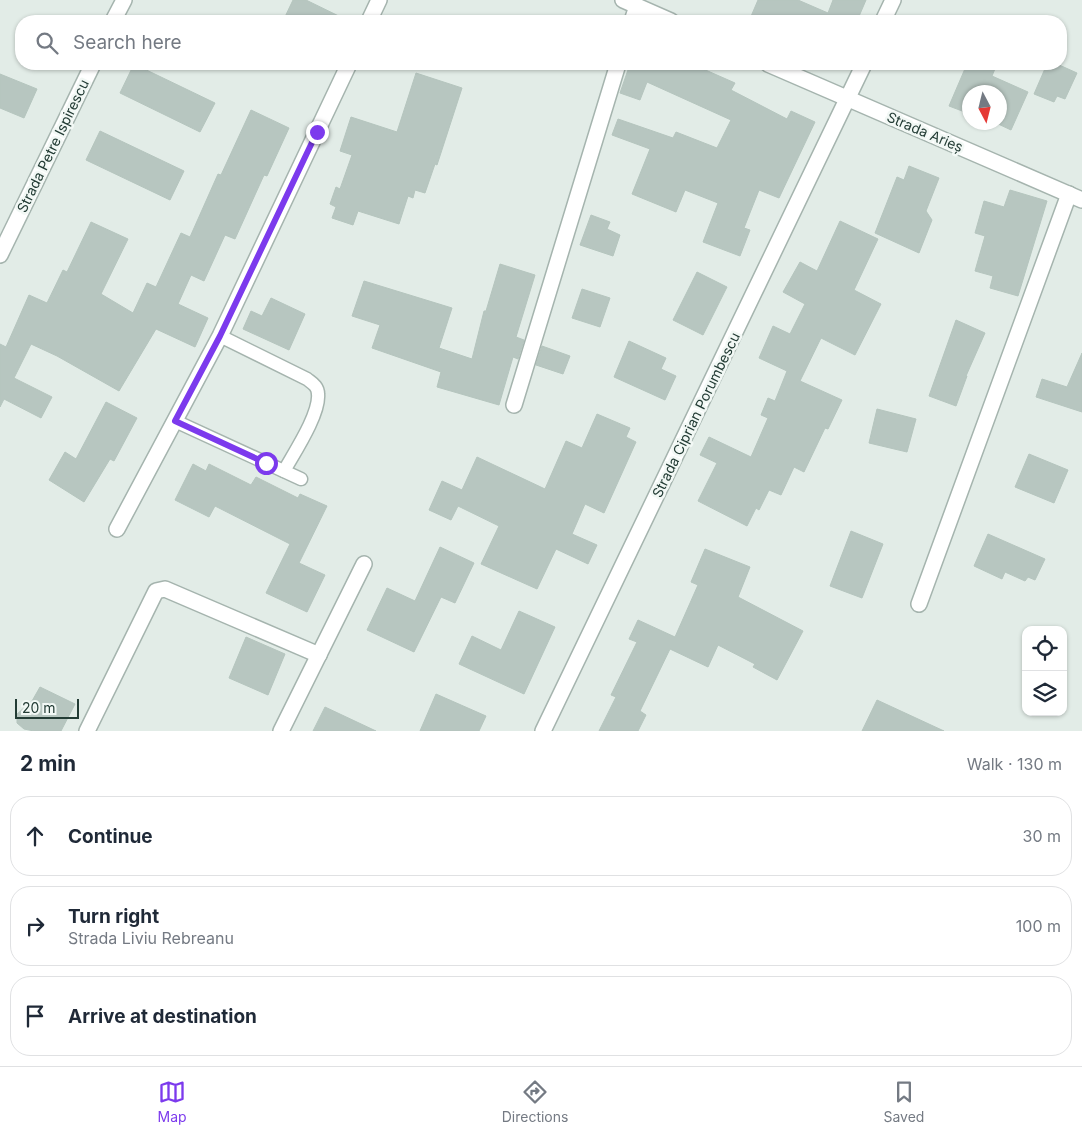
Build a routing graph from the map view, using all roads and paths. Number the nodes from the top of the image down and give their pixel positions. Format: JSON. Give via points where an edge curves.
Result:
{"nodes":[{"id":1,"x":124,"y":0,"type":"edge"},
{"id":2,"x":379,"y":0,"type":"edge"},
{"id":3,"x":893,"y":0,"type":"edge"},
{"id":4,"x":630,"y":3,"type":"edge"},
{"id":5,"x":116,"y":15,"type":"edge"},
{"id":6,"x":372,"y":15,"type":"edge"},
{"id":7,"x":657,"y":15,"type":"edge"},
{"id":8,"x":886,"y":15,"type":"edge"},
{"id":9,"x":90,"y":70,"type":"edge"},
{"id":10,"x":346,"y":70,"type":"edge"},
{"id":11,"x":616,"y":70,"type":"edge"},
{"id":12,"x":782,"y":70,"type":"edge"},
{"id":13,"x":861,"y":70,"type":"edge"},
{"id":14,"x":848,"y":99,"type":"junction"},
{"id":15,"x":1075,"y":197,"type":"edge"},
{"id":16,"x":0,"y":255,"type":"edge"},
{"id":17,"x":220,"y":336,"type":"junction"},
{"id":18,"x":514,"y":405,"type":"dead end"},
{"id":19,"x":175,"y":421,"type":"junction"},
{"id":20,"x":284,"y":471,"type":"junction"},
{"id":21,"x":301,"y":479,"type":"dead end"},
{"id":22,"x":117,"y":529,"type":"dead end"},
{"id":23,"x":364,"y":564,"type":"dead end"},
{"id":24,"x":919,"y":604,"type":"dead end"},
{"id":25,"x":319,"y":655,"type":"junction"},
{"id":26,"x":87,"y":731,"type":"edge"},
{"id":27,"x":281,"y":731,"type":"edge"},
{"id":28,"x":543,"y":731,"type":"edge"}],
"edges":[{"from":1,"to":5,"type":"street"},
{"from":2,"to":6,"type":"street"},
{"from":3,"to":8,"type":"street"},
{"from":4,"to":7,"type":"street"},
{"from":9,"to":16,"type":"street","name":"Strada Petre Ispirescu"},
{"from":10,"to":17,"type":"street"},
{"from":11,"to":18,"type":"street"},
{"from":12,"to":14,"type":"street","name":"Strada Arieș"},
{"from":13,"to":14,"type":"street","name":"Strada Ciprian Porumbescu"},
{"from":14,"to":15,"type":"street","name":"Strada Arieș"},
{"from":14,"to":28,"type":"street","name":"Strada Ciprian Porumbescu"},
{"from":15,"to":24,"type":"street"},
{"from":17,"to":19,"type":"street"},
{"from":17,"to":20,"type":"lane","via":[[316,386],[317,409]]},
{"from":19,"to":20,"type":"lane"},
{"from":19,"to":22,"type":"street"},
{"from":20,"to":21,"type":"lane"},
{"from":23,"to":25,"type":"street"},
{"from":25,"to":26,"type":"street","via":[[164,589],[156,591]]},
{"from":25,"to":27,"type":"street"}]}
